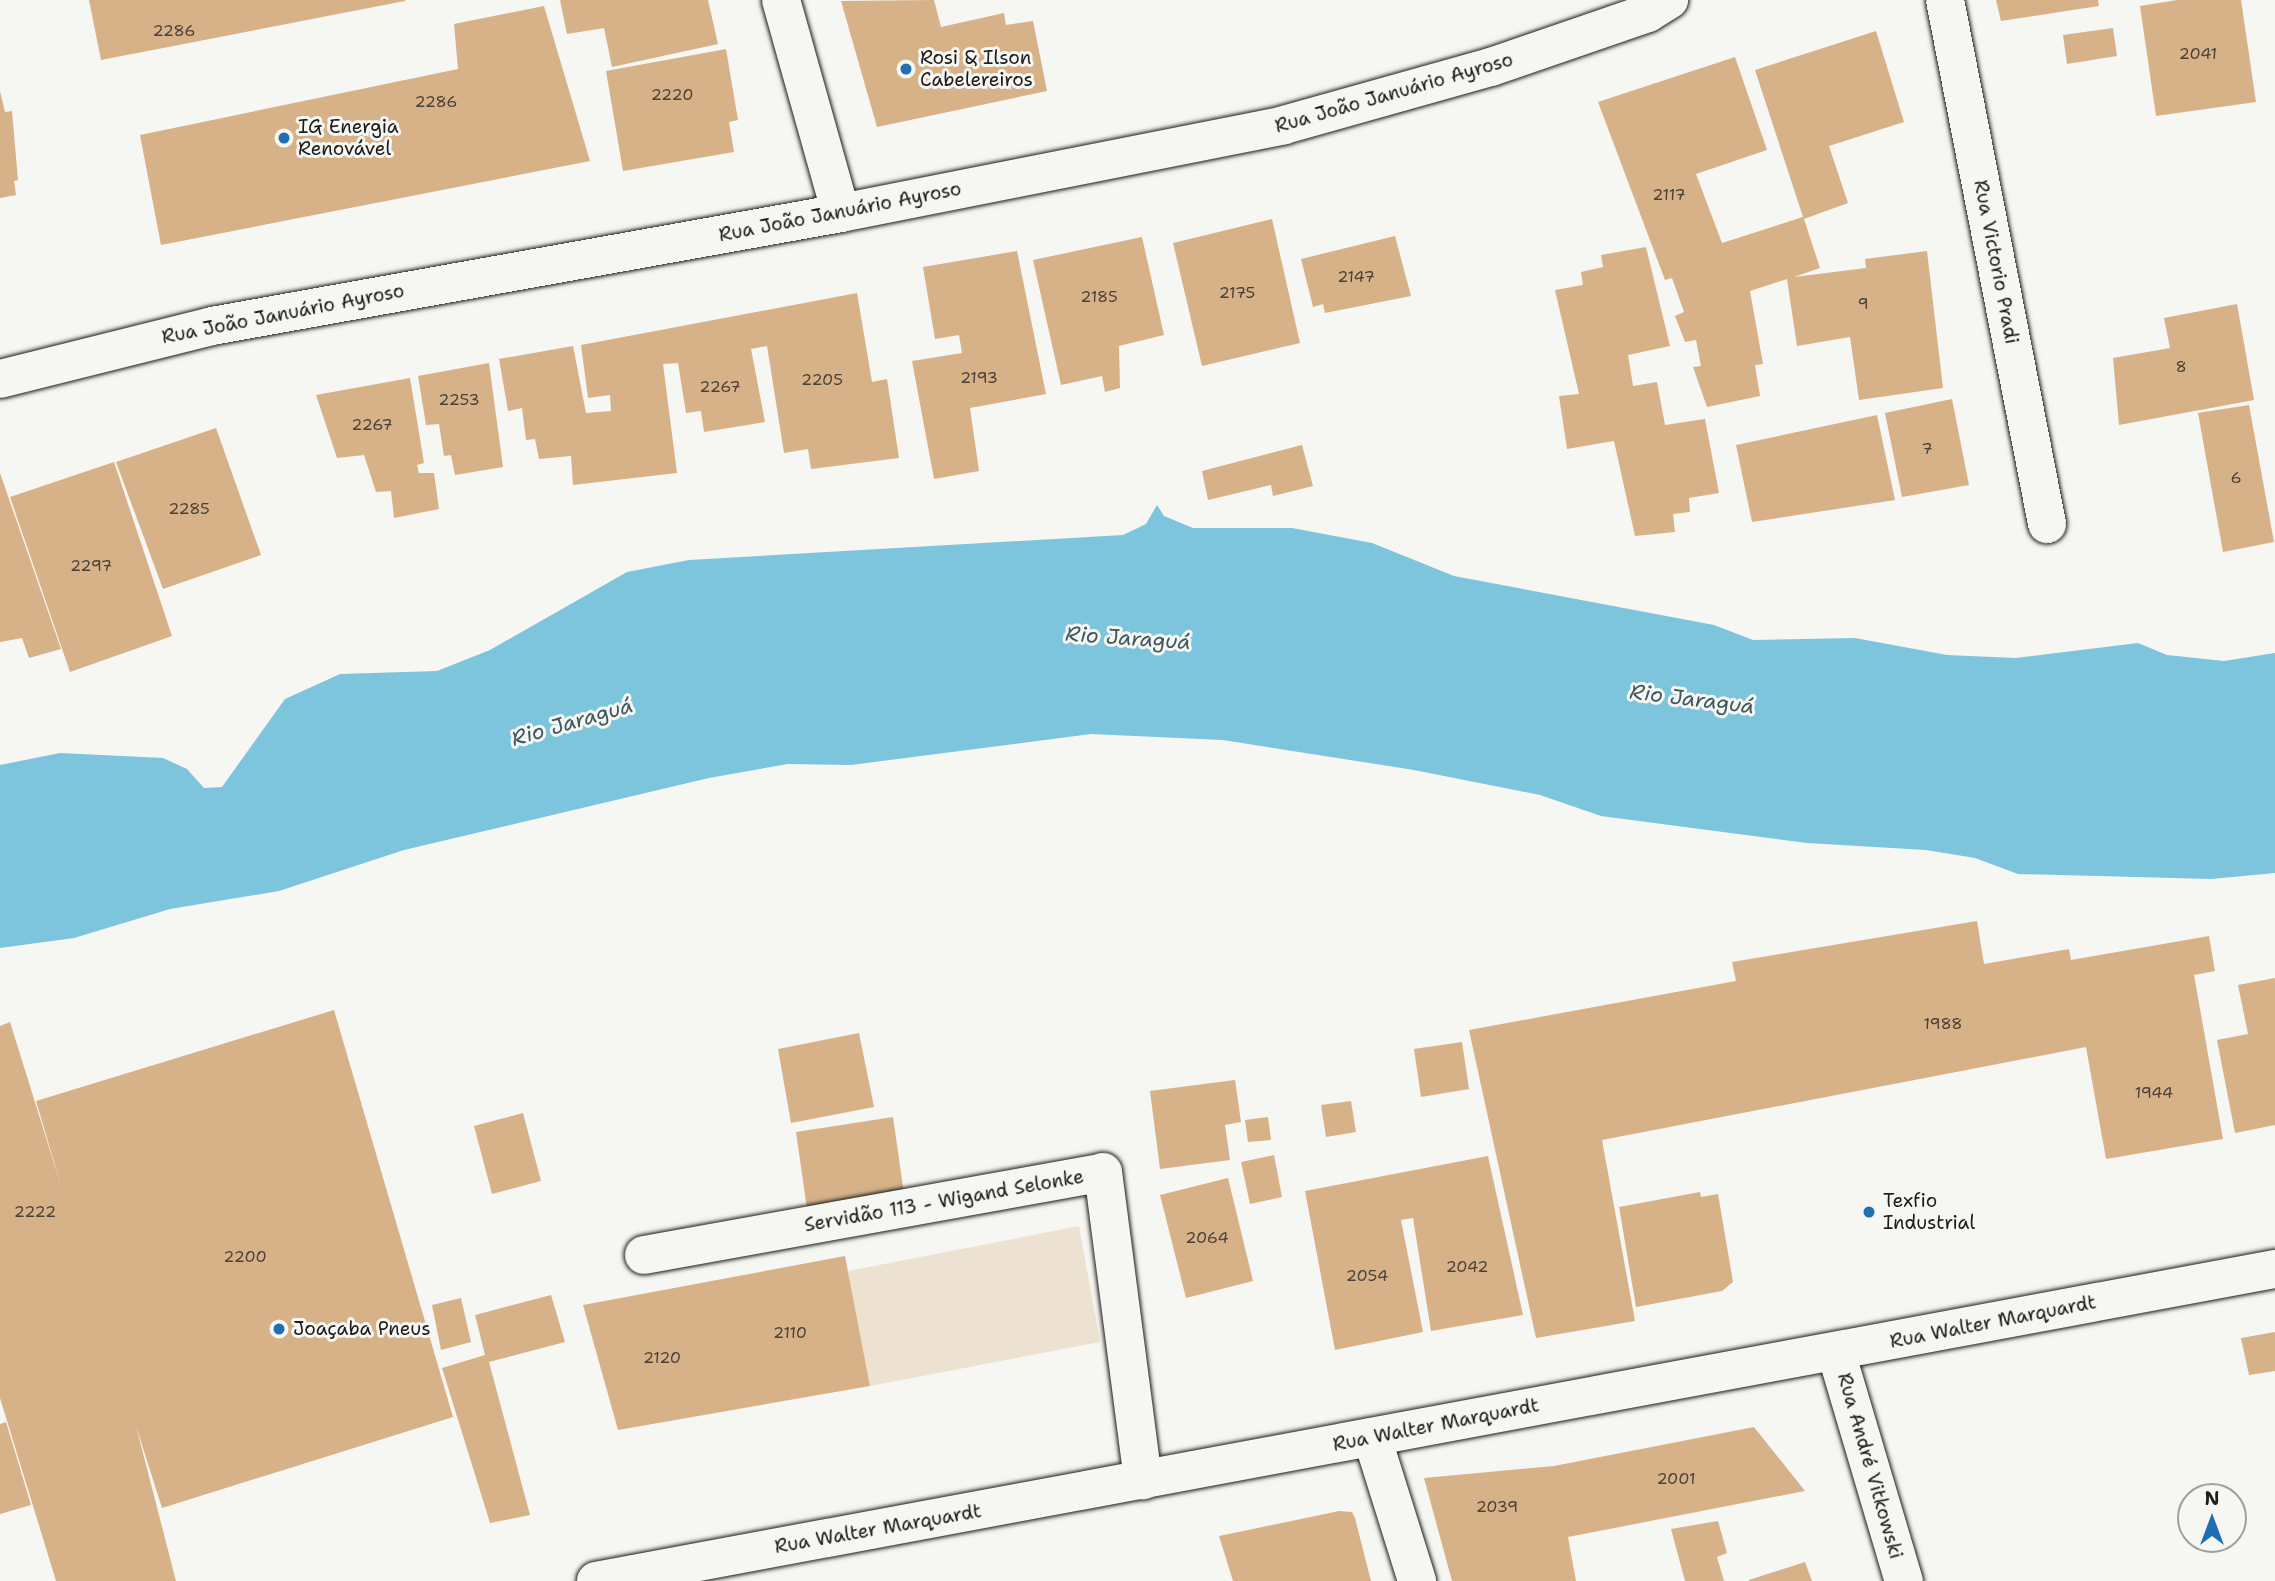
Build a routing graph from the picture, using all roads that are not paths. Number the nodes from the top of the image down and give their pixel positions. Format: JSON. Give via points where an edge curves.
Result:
{"nodes":[{"id":1,"x":781,"y":0,"type":"edge"},
{"id":2,"x":1669,"y":0,"type":"edge"},
{"id":3,"x":1945,"y":0,"type":"edge"},
{"id":4,"x":841,"y":212,"type":"junction"},
{"id":5,"x":0,"y":379,"type":"edge"},
{"id":6,"x":2047,"y":524,"type":"dead end"},
{"id":7,"x":644,"y":1255,"type":"dead end"},
{"id":8,"x":2275,"y":1269,"type":"edge"},
{"id":9,"x":1836,"y":1352,"type":"junction"},
{"id":10,"x":1372,"y":1437,"type":"junction"},
{"id":11,"x":1143,"y":1480,"type":"junction"},
{"id":12,"x":596,"y":1581,"type":"edge"},
{"id":13,"x":1417,"y":1581,"type":"edge"},
{"id":14,"x":1904,"y":1581,"type":"edge"}],
"edges":[{"from":1,"to":4,"type":"main road"},
{"from":2,"to":4,"type":"main road","name":"Rua João Januário Ayroso","via":[[1648,13],[1491,68],[1284,125]]},
{"from":3,"to":6,"type":"main road","name":"Rua Victorio Pradi"},
{"from":4,"to":5,"type":"main road","name":"Rua João Januário Ayroso","via":[[212,326]]},
{"from":7,"to":11,"type":"main road","name":"Servidão 113 - Wigand Selonke","via":[[1103,1172]]},
{"from":8,"to":9,"type":"main road","name":"Rua Walter Marquardt"},
{"from":9,"to":10,"type":"main road","name":"Rua Walter Marquardt"},
{"from":9,"to":14,"type":"main road","name":"Rua André Vitkowski"},
{"from":10,"to":11,"type":"main road","name":"Rua Walter Marquardt"},
{"from":10,"to":13,"type":"main road"},
{"from":11,"to":12,"type":"main road","name":"Rua Walter Marquardt"}]}
